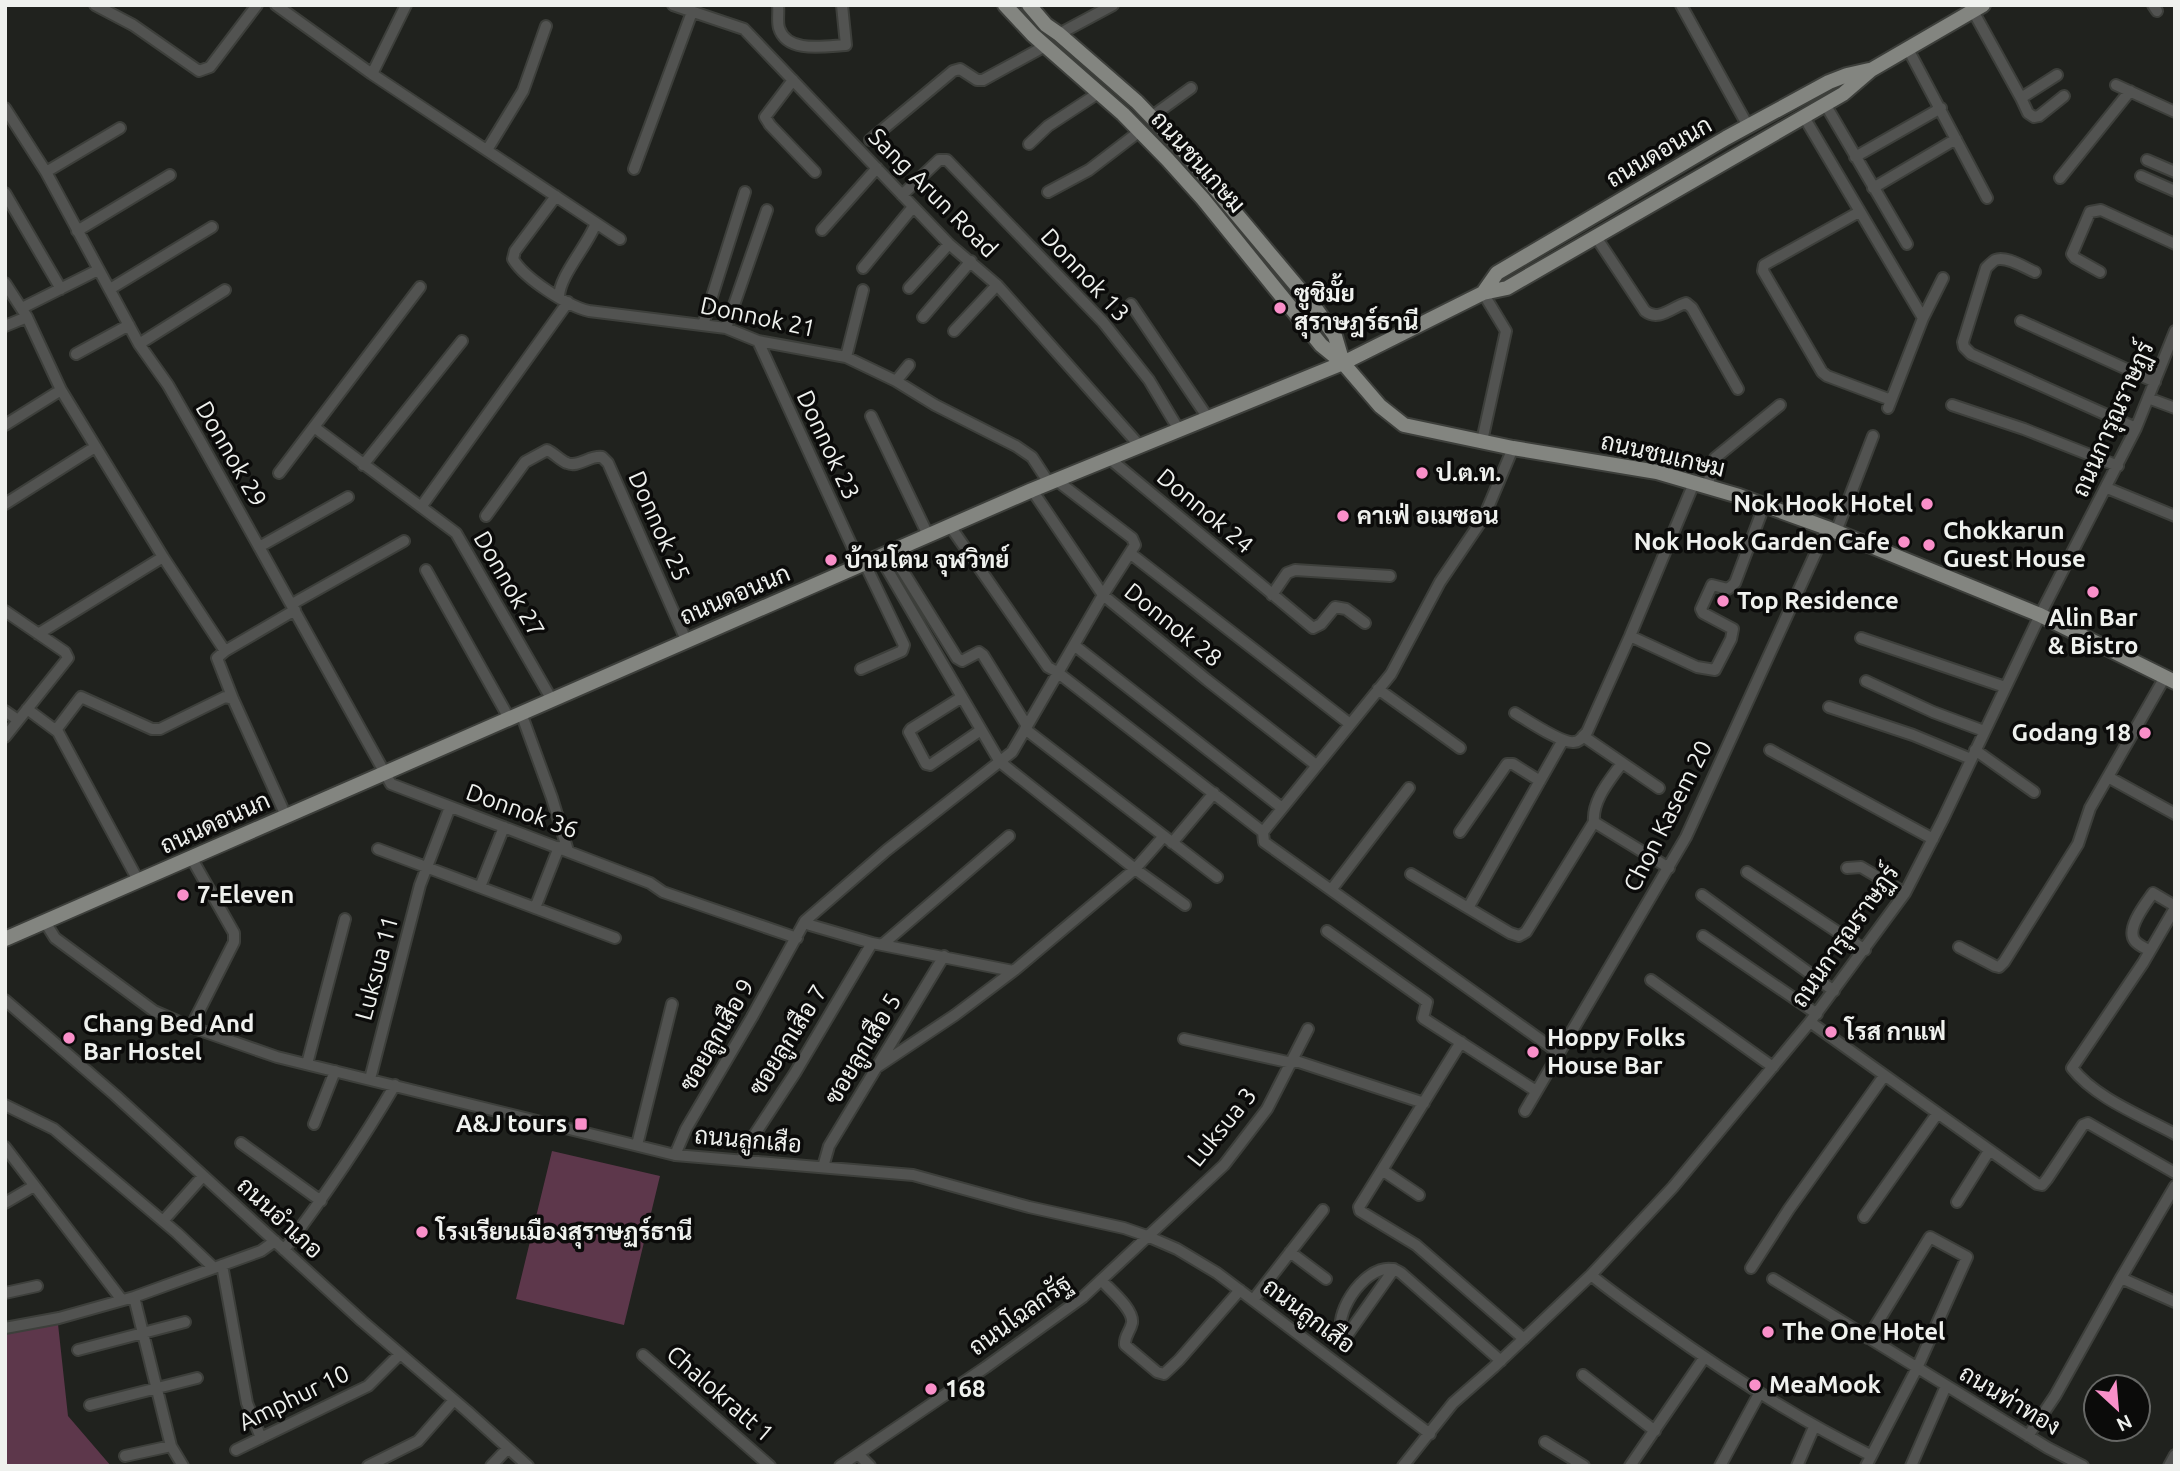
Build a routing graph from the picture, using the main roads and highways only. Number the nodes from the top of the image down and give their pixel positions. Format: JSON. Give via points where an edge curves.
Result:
{"nodes":[{"id":1,"x":1005,"y":5,"type":"edge"},
{"id":2,"x":1029,"y":5,"type":"edge"},
{"id":3,"x":1978,"y":8,"type":"edge"},
{"id":4,"x":1871,"y":70,"type":"junction"},
{"id":5,"x":1483,"y":293,"type":"junction"},
{"id":6,"x":1343,"y":363,"type":"junction"},
{"id":7,"x":2170,"y":680,"type":"edge"},
{"id":8,"x":5,"y":940,"type":"edge"}],
"edges":[{"from":1,"to":6,"type":"main road","name":"ถนนชนเกษม","via":[[1140,131],[1203,199],[1321,345]]},
{"from":2,"to":6,"type":"main road","name":"ถนนชนเกษม","via":[[1182,149],[1316,309],[1335,336]]},
{"from":3,"to":4,"type":"main road","name":"ถนนดอนนก"},
{"from":4,"to":5,"type":"main road","name":"ถนนดอนนก","via":[[1843,94],[1596,237],[1507,288]]},
{"from":4,"to":5,"type":"main road","name":"ถนนดอนนก","via":[[1829,82],[1748,126],[1497,272]]},
{"from":5,"to":6,"type":"main road","name":"ถนนดอนนก"},
{"from":6,"to":7,"type":"main road","name":"ถนนชนเกษม","via":[[1380,406],[1404,425],[1513,449],[1657,472],[1701,485],[1832,530],[2040,615]]},
{"from":6,"to":8,"type":"main road","name":"ถนนดอนนก","via":[[1032,490]]}]}
